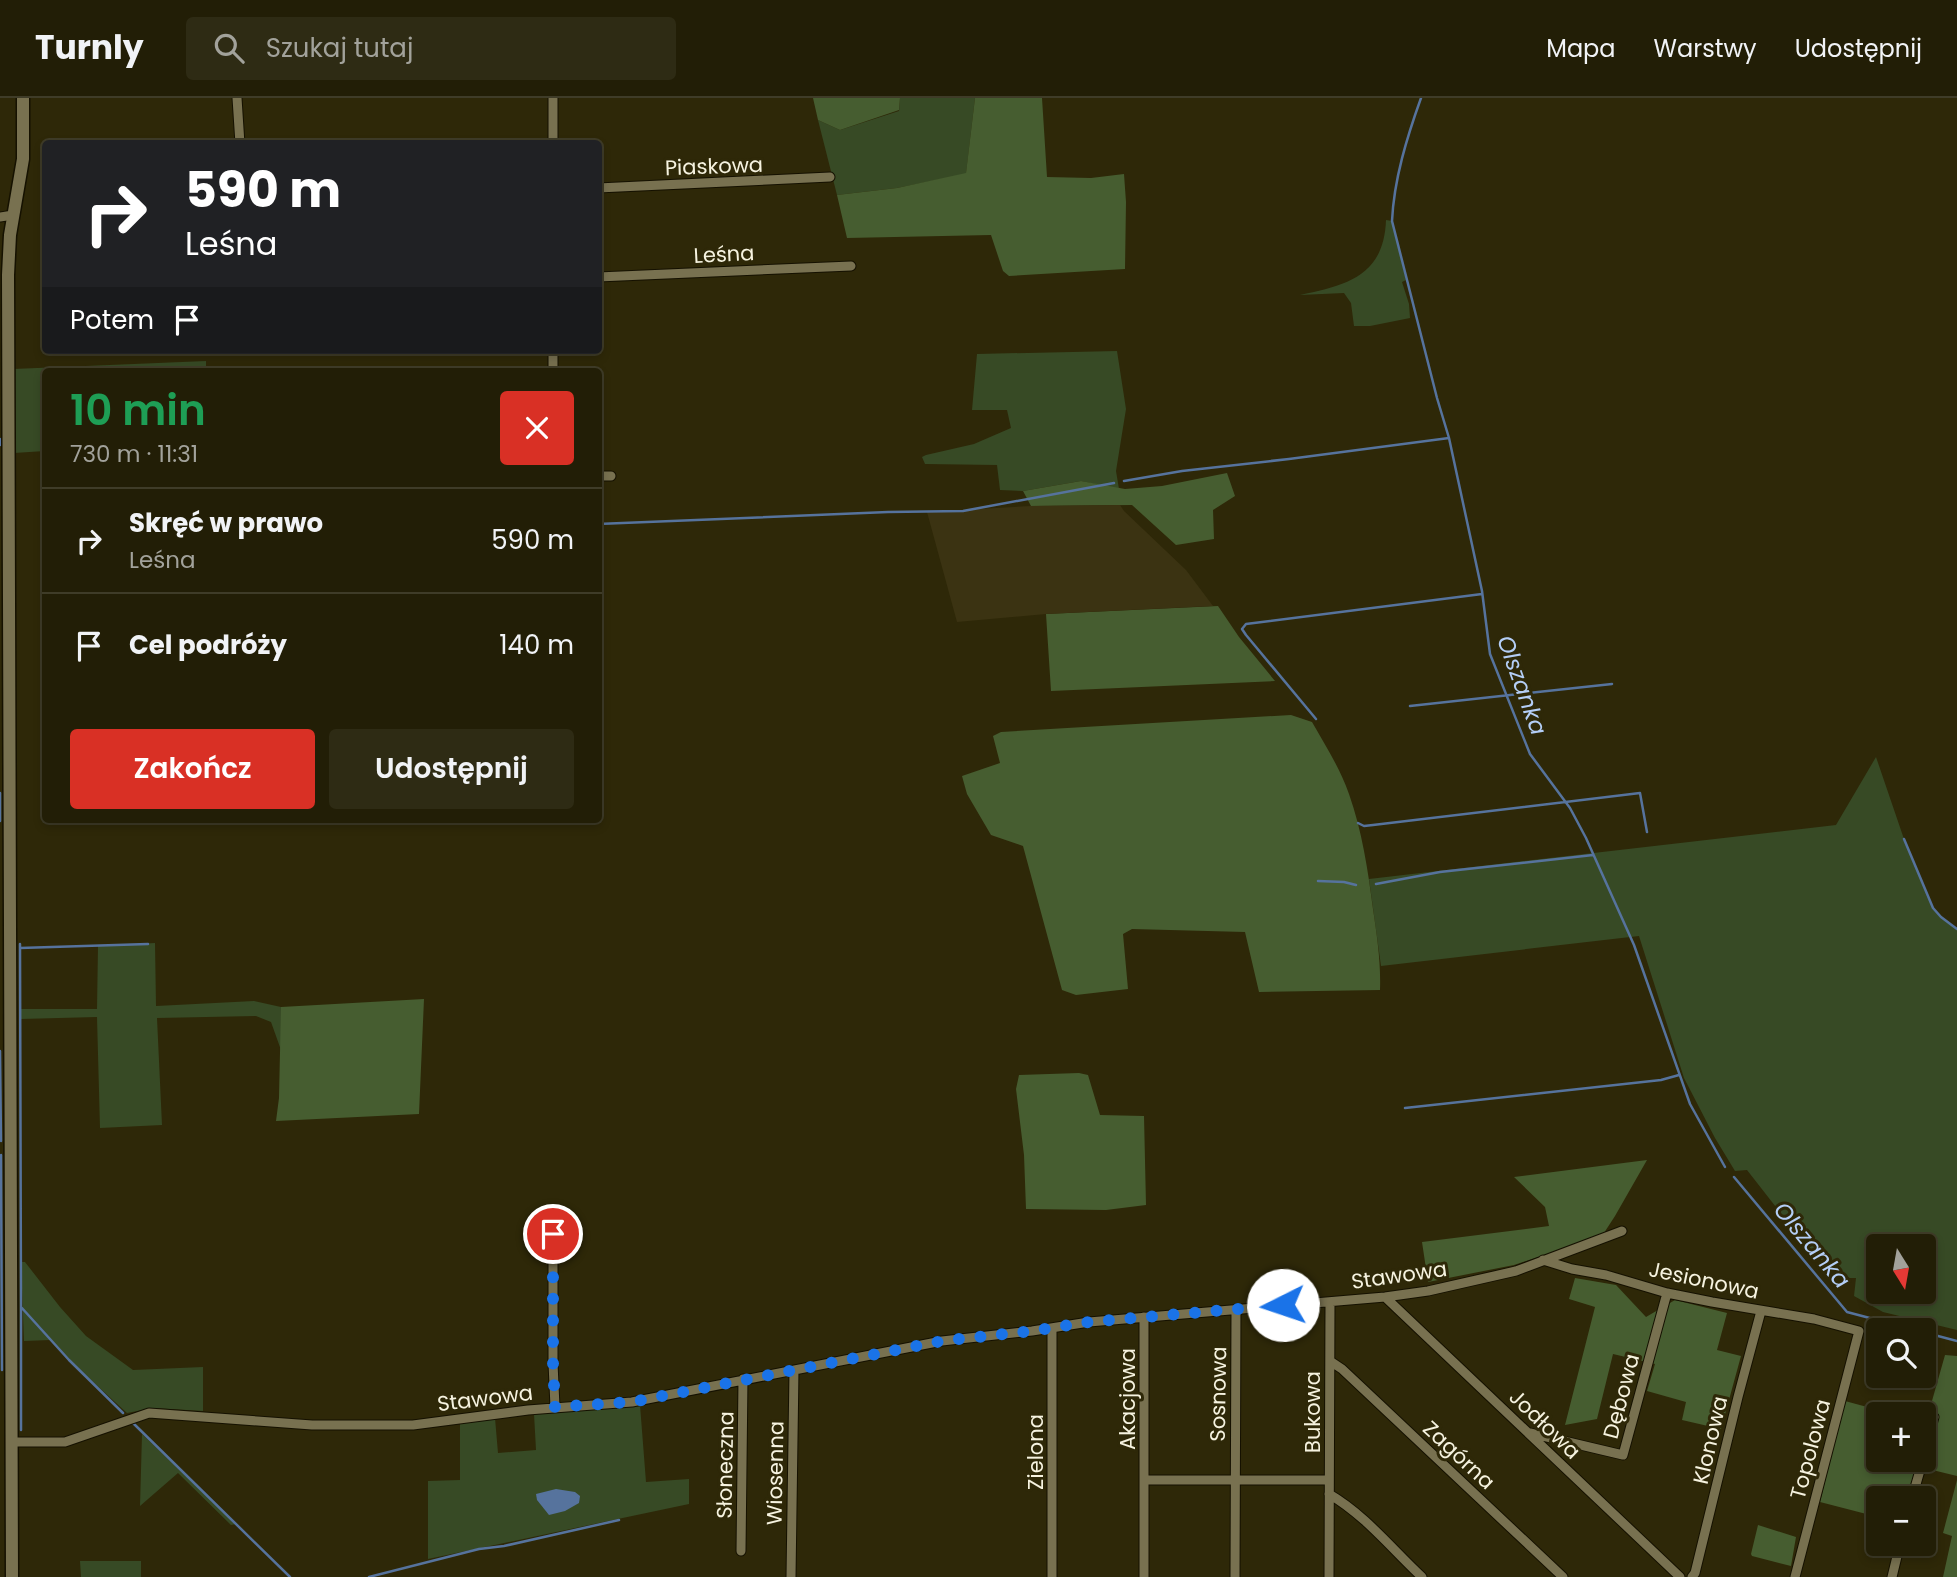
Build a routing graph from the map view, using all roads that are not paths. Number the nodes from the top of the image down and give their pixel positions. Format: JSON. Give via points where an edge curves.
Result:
{"nodes":[{"id":1,"x":23,"y":98,"type":"edge"},
{"id":2,"x":237,"y":98,"type":"edge"},
{"id":3,"x":553,"y":98,"type":"edge"},
{"id":4,"x":240,"y":140,"type":"edge"},
{"id":5,"x":552,"y":140,"type":"edge"},
{"id":6,"x":830,"y":177,"type":"dead end"},
{"id":7,"x":602,"y":188,"type":"edge"},
{"id":8,"x":6,"y":216,"type":"edge"},
{"id":9,"x":851,"y":266,"type":"dead end"},
{"id":10,"x":602,"y":277,"type":"edge"},
{"id":11,"x":611,"y":476,"type":"dead end"},
{"id":12,"x":602,"y":477,"type":"edge"},
{"id":13,"x":553,"y":1211,"type":"dead end"},
{"id":14,"x":1622,"y":1230,"type":"dead end"},
{"id":15,"x":1543,"y":1260,"type":"junction"},
{"id":16,"x":1667,"y":1293,"type":"junction"},
{"id":17,"x":1385,"y":1297,"type":"junction"},
{"id":18,"x":1330,"y":1302,"type":"junction"},
{"id":19,"x":1236,"y":1309,"type":"junction"},
{"id":20,"x":1761,"y":1311,"type":"junction"},
{"id":21,"x":1144,"y":1317,"type":"junction"},
{"id":22,"x":1052,"y":1328,"type":"junction"},
{"id":23,"x":1859,"y":1331,"type":"joint"},
{"id":24,"x":1329,"y":1361,"type":"junction"},
{"id":25,"x":794,"y":1370,"type":"junction"},
{"id":26,"x":743,"y":1379,"type":"junction"},
{"id":27,"x":555,"y":1407,"type":"junction"},
{"id":28,"x":1528,"y":1433,"type":"junction"},
{"id":29,"x":12,"y":1442,"type":"junction"},
{"id":30,"x":1144,"y":1480,"type":"junction"},
{"id":31,"x":1235,"y":1480,"type":"junction"},
{"id":32,"x":1329,"y":1480,"type":"junction"},
{"id":33,"x":1329,"y":1494,"type":"junction"},
{"id":34,"x":741,"y":1551,"type":"dead end"},
{"id":35,"x":1897,"y":1556,"type":"edge"},
{"id":36,"x":12,"y":1577,"type":"edge"},
{"id":37,"x":791,"y":1577,"type":"edge"},
{"id":38,"x":1052,"y":1577,"type":"edge"},
{"id":39,"x":1144,"y":1577,"type":"edge"},
{"id":40,"x":1235,"y":1577,"type":"edge"},
{"id":41,"x":1329,"y":1577,"type":"edge"},
{"id":42,"x":1422,"y":1577,"type":"edge"},
{"id":43,"x":1563,"y":1577,"type":"edge"},
{"id":44,"x":1680,"y":1577,"type":"edge"},
{"id":45,"x":1692,"y":1577,"type":"edge"},
{"id":46,"x":1795,"y":1577,"type":"edge"},
{"id":47,"x":1892,"y":1577,"type":"edge"}],
"edges":[{"from":1,"to":8,"type":"main road","via":[[23,159]]},
{"from":2,"to":4,"type":"street"},
{"from":3,"to":5,"type":"street"},
{"from":6,"to":7,"type":"street","name":"Piaskowa"},
{"from":8,"to":29,"type":"main road"},
{"from":9,"to":10,"type":"street","name":"Leśna"},
{"from":11,"to":12,"type":"street"},
{"from":13,"to":27,"type":"street"},
{"from":14,"to":15,"type":"street","name":"Stawowa"},
{"from":15,"to":16,"type":"street","name":"Jesionowa"},
{"from":15,"to":17,"type":"street","name":"Stawowa","via":[[1516,1271]]},
{"from":16,"to":20,"type":"street","name":"Jesionowa"},
{"from":16,"to":28,"type":"street","name":"Dębowa","via":[[1623,1455]]},
{"from":17,"to":18,"type":"street","name":"Stawowa"},
{"from":17,"to":28,"type":"street","name":"Jodłowa"},
{"from":18,"to":19,"type":"street","name":"Stawowa"},
{"from":18,"to":24,"type":"street","name":"Bukowa"},
{"from":19,"to":21,"type":"street","name":"Stawowa"},
{"from":19,"to":31,"type":"street","name":"Sosnowa"},
{"from":20,"to":23,"type":"street","name":"Jesionowa"},
{"from":20,"to":45,"type":"street","name":"Klonowa"},
{"from":21,"to":22,"type":"street","name":"Stawowa"},
{"from":21,"to":30,"type":"street","name":"Akacjowa"},
{"from":22,"to":25,"type":"street","name":"Stawowa","via":[[942,1341]]},
{"from":22,"to":38,"type":"street","name":"Zielona"},
{"from":23,"to":46,"type":"street","name":"Topolowa"},
{"from":24,"to":32,"type":"street","name":"Bukowa"},
{"from":24,"to":43,"type":"street","name":"Zagórna"},
{"from":25,"to":26,"type":"street","name":"Stawowa"},
{"from":25,"to":37,"type":"street","name":"Wiosenna"},
{"from":26,"to":27,"type":"street","name":"Stawowa","via":[[632,1402]]},
{"from":26,"to":34,"type":"street","name":"Słoneczna"},
{"from":27,"to":29,"type":"street","name":"Stawowa","via":[[413,1425],[312,1424],[149,1413],[65,1442]]},
{"from":28,"to":44,"type":"street","name":"Jodłowa"},
{"from":29,"to":36,"type":"main road","via":[[7,1456]]},
{"from":30,"to":31,"type":"street","name":"Akacjowa"},
{"from":30,"to":39,"type":"street","name":"Akacjowa"},
{"from":31,"to":32,"type":"street","name":"Bukowa"},
{"from":31,"to":40,"type":"street","name":"Sosnowa"},
{"from":32,"to":33,"type":"street","name":"Bukowa"},
{"from":33,"to":41,"type":"street","name":"Bukowa"},
{"from":33,"to":42,"type":"street"},
{"from":35,"to":47,"type":"street"}]}
